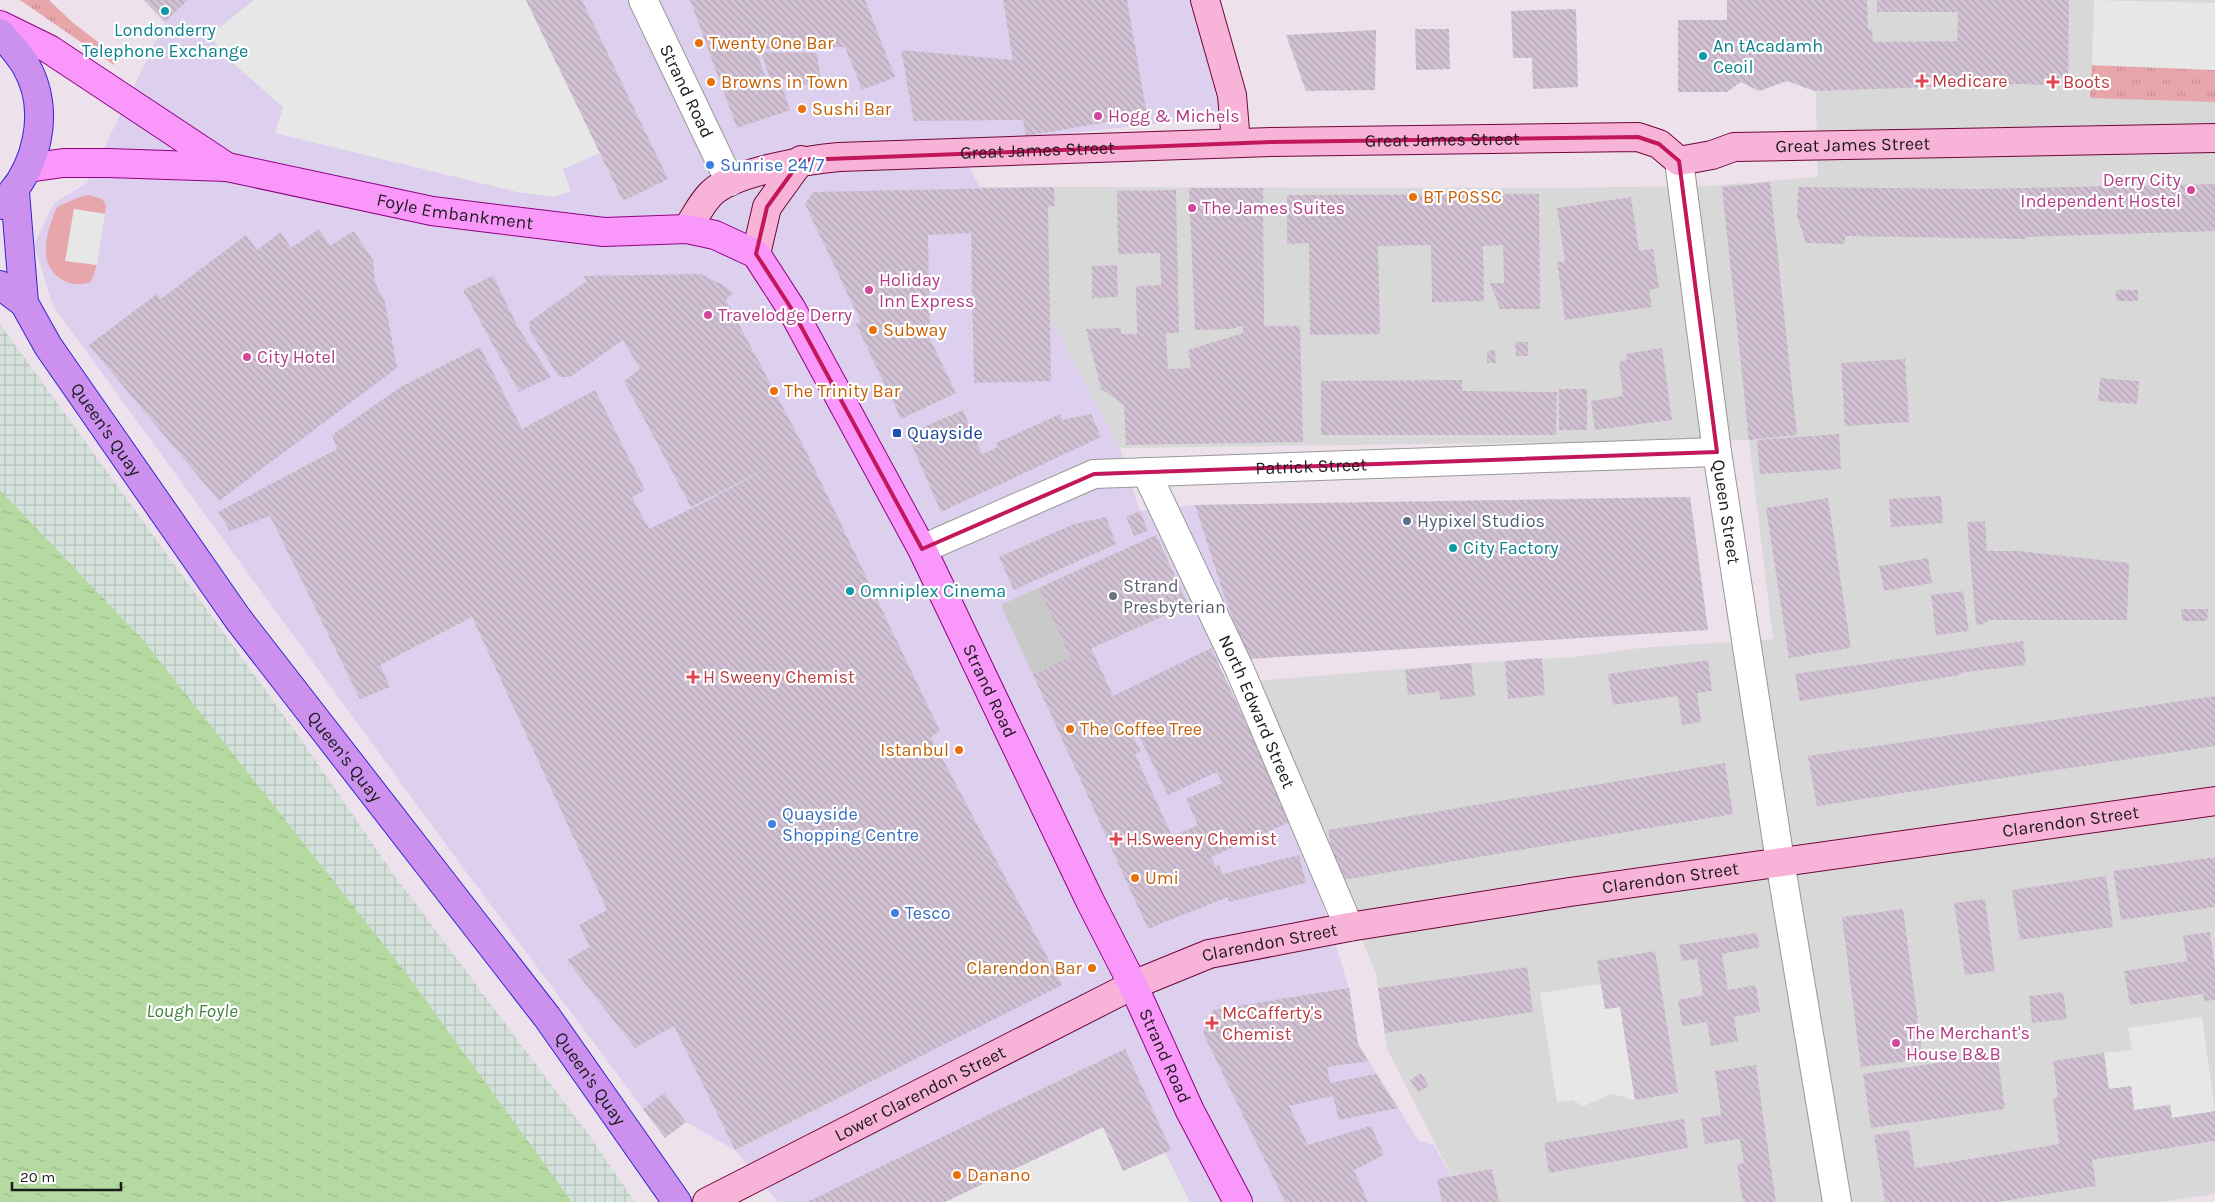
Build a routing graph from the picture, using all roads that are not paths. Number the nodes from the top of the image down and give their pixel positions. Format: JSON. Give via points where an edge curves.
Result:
{"nodes":[{"id":1,"x":643,"y":0,"type":"edge"},
{"id":2,"x":1206,"y":0,"type":"edge"},
{"id":3,"x":0,"y":25,"type":"edge"},
{"id":4,"x":0,"y":33,"type":"edge"},
{"id":5,"x":2215,"y":138,"type":"edge"},
{"id":6,"x":1236,"y":144,"type":"junction"},
{"id":7,"x":801,"y":160,"type":"junction"},
{"id":8,"x":1679,"y":161,"type":"junction"},
{"id":9,"x":227,"y":167,"type":"junction"},
{"id":10,"x":28,"y":168,"type":"junction"},
{"id":11,"x":730,"y":182,"type":"junction"},
{"id":12,"x":7,"y":199,"type":"edge"},
{"id":13,"x":687,"y":229,"type":"junction"},
{"id":14,"x":756,"y":254,"type":"junction"},
{"id":15,"x":0,"y":286,"type":"edge"},
{"id":16,"x":24,"y":304,"type":"junction"},
{"id":17,"x":1717,"y":452,"type":"junction"},
{"id":18,"x":1146,"y":472,"type":"junction"},
{"id":19,"x":922,"y":549,"type":"junction"},
{"id":20,"x":2215,"y":801,"type":"edge"},
{"id":21,"x":1780,"y":861,"type":"junction"},
{"id":22,"x":1349,"y":927,"type":"junction"},
{"id":23,"x":1134,"y":986,"type":"junction"},
{"id":24,"x":677,"y":1202,"type":"edge"},
{"id":25,"x":707,"y":1202,"type":"edge"},
{"id":26,"x":1238,"y":1202,"type":"edge"},
{"id":27,"x":1837,"y":1202,"type":"edge"}],
"edges":[{"from":1,"to":11,"type":"street","name":"Strand Road"},
{"from":2,"to":6,"type":"main road","via":[[1232,95]]},
{"from":3,"to":9,"type":"main road","name":"Foyle Embankment","via":[[49,50]]},
{"from":4,"to":10,"type":"highway","via":[[26,67],[34,88],[39,114],[37,141]]},
{"from":5,"to":8,"type":"main road","name":"Great James Street","via":[[1734,147]]},
{"from":6,"to":7,"type":"main road","name":"Great James Street","via":[[920,153]]},
{"from":6,"to":8,"type":"main road","name":"Great James Street","via":[[1638,137],[1660,144]]},
{"from":7,"to":11,"type":"main road","name":"Great James Street"},
{"from":7,"to":14,"type":"main road","via":[[768,207]]},
{"from":8,"to":17,"type":"street","name":"Queen Street"},
{"from":9,"to":10,"type":"main road","name":"Foyle Embankment","via":[[108,162]]},
{"from":9,"to":13,"type":"main road","name":"Foyle Embankment","via":[[432,211],[604,232]]},
{"from":10,"to":12,"type":"highway"},
{"from":11,"to":13,"type":"main road","name":"Great James Street","via":[[713,192]]},
{"from":12,"to":16,"type":"highway","name":"Queen's Quay"},
{"from":13,"to":14,"type":"main road","via":[[715,236]]},
{"from":14,"to":19,"type":"main road","name":"Strand Road","via":[[792,308]]},
{"from":15,"to":16,"type":"highway","name":"Queen's Quay"},
{"from":16,"to":24,"type":"highway","name":"Queen's Quay","via":[[48,346],[238,619],[547,1016]]},
{"from":17,"to":18,"type":"street","name":"Patrick Street"},
{"from":17,"to":21,"type":"street","name":"Queen Street"},
{"from":18,"to":19,"type":"street","name":"Patrick Street","via":[[1094,474]]},
{"from":18,"to":22,"type":"street","name":"North Edward Street","via":[[1239,668]]},
{"from":19,"to":23,"type":"main road","name":"Strand Road","via":[[1090,902]]},
{"from":20,"to":21,"type":"main road","name":"Clarendon Street"},
{"from":21,"to":22,"type":"main road","name":"Clarendon Street"},
{"from":21,"to":27,"type":"street","name":"Queen Street"},
{"from":22,"to":23,"type":"main road","name":"Clarendon Street","via":[[1209,954]]},
{"from":23,"to":25,"type":"main road","name":"Lower Clarendon Street"},
{"from":23,"to":26,"type":"main road","name":"Strand Road","via":[[1190,1111]]}]}
